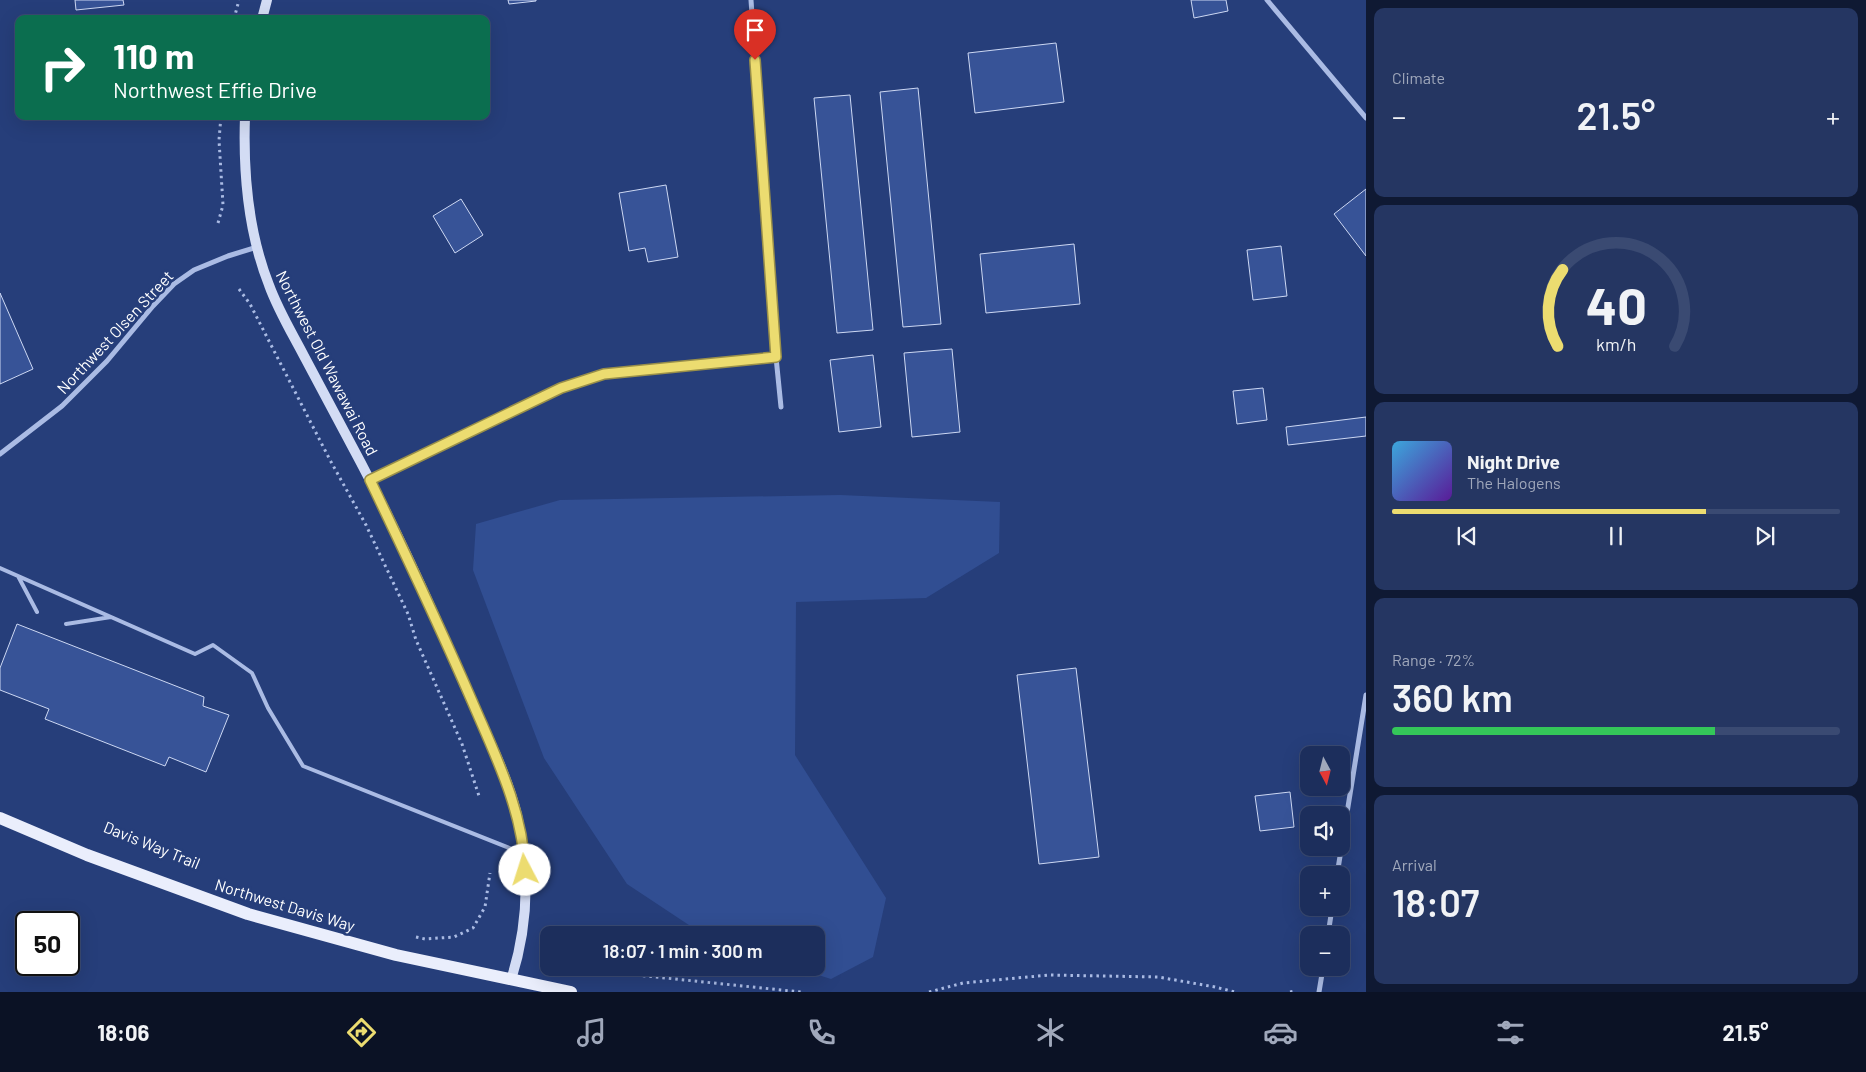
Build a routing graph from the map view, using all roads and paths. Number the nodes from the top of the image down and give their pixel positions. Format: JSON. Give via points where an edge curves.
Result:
{"nodes":[{"id":1,"x":239,"y":0,"type":"edge"},
{"id":2,"x":267,"y":0,"type":"edge"},
{"id":3,"x":751,"y":0,"type":"edge"},
{"id":4,"x":1267,"y":0,"type":"edge"},
{"id":5,"x":235,"y":15,"type":"edge"},
{"id":6,"x":263,"y":15,"type":"edge"},
{"id":7,"x":1366,"y":118,"type":"edge"},
{"id":8,"x":221,"y":120,"type":"edge"},
{"id":9,"x":245,"y":120,"type":"edge"},
{"id":10,"x":218,"y":224,"type":"dead end"},
{"id":11,"x":257,"y":247,"type":"junction"},
{"id":12,"x":239,"y":289,"type":"dead end"},
{"id":13,"x":776,"y":357,"type":"junction"},
{"id":14,"x":781,"y":407,"type":"dead end"},
{"id":15,"x":0,"y":454,"type":"edge"},
{"id":16,"x":370,"y":480,"type":"junction"},
{"id":17,"x":0,"y":568,"type":"edge"},
{"id":18,"x":18,"y":576,"type":"junction"},
{"id":19,"x":37,"y":612,"type":"dead end"},
{"id":20,"x":111,"y":617,"type":"junction"},
{"id":21,"x":66,"y":624,"type":"dead end"},
{"id":22,"x":1366,"y":695,"type":"edge"},
{"id":23,"x":480,"y":798,"type":"dead end"},
{"id":24,"x":0,"y":818,"type":"edge"},
{"id":25,"x":524,"y":854,"type":"junction"},
{"id":26,"x":1338,"y":866,"type":"edge"},
{"id":27,"x":490,"y":873,"type":"dead end"},
{"id":28,"x":406,"y":936,"type":"dead end"},
{"id":29,"x":646,"y":976,"type":"edge"},
{"id":30,"x":1322,"y":976,"type":"edge"},
{"id":31,"x":512,"y":980,"type":"junction"},
{"id":32,"x":571,"y":992,"type":"edge"},
{"id":33,"x":801,"y":992,"type":"edge"},
{"id":34,"x":929,"y":992,"type":"edge"},
{"id":35,"x":1235,"y":992,"type":"edge"},
{"id":36,"x":1290,"y":992,"type":"edge"},
{"id":37,"x":1296,"y":992,"type":"edge"},
{"id":38,"x":1319,"y":992,"type":"edge"}],
"edges":[{"from":1,"to":5,"type":"path"},
{"from":2,"to":6,"type":"main road"},
{"from":3,"to":13,"type":"street"},
{"from":4,"to":7,"type":"street"},
{"from":8,"to":10,"type":"path","via":[[223,205]]},
{"from":9,"to":11,"type":"main road","name":"Northwest Old Wawawai Road","via":[[248,201]]},
{"from":11,"to":15,"type":"street","name":"Northwest Olsen Street","via":[[194,270],[174,284],[107,361],[62,406]]},
{"from":11,"to":16,"type":"main road","name":"Northwest Old Wawawai Road","via":[[276,301]]},
{"from":12,"to":23,"type":"path","via":[[250,304],[366,525],[408,614],[416,640],[462,744]]},
{"from":13,"to":14,"type":"street"},
{"from":13,"to":16,"type":"street","via":[[604,374],[561,388]]},
{"from":16,"to":25,"type":"main road","name":"Northwest Old Wawawai Road","via":[[450,651],[506,783],[517,814]]},
{"from":17,"to":18,"type":"lane"},
{"from":18,"to":19,"type":"lane"},
{"from":18,"to":20,"type":"lane"},
{"from":20,"to":21,"type":"lane"},
{"from":20,"to":25,"type":"lane","via":[[195,654],[213,646],[252,673],[268,708],[303,766]]},
{"from":22,"to":26,"type":"street"},
{"from":24,"to":31,"type":"main road","name":"Northwest Davis Way","via":[[248,914],[396,955]]},
{"from":25,"to":31,"type":"main road","name":"Northwest Old Wawawai Road","via":[[526,903],[520,953]]},
{"from":27,"to":28,"type":"path","via":[[485,907],[473,928],[454,937],[425,939]]},
{"from":29,"to":33,"type":"path"},
{"from":30,"to":38,"type":"street"},
{"from":31,"to":32,"type":"main road","name":"Northwest Davis Way"},
{"from":34,"to":35,"type":"path","via":[[964,983],[1049,975],[1158,977]]},
{"from":36,"to":37,"type":"path"}]}
